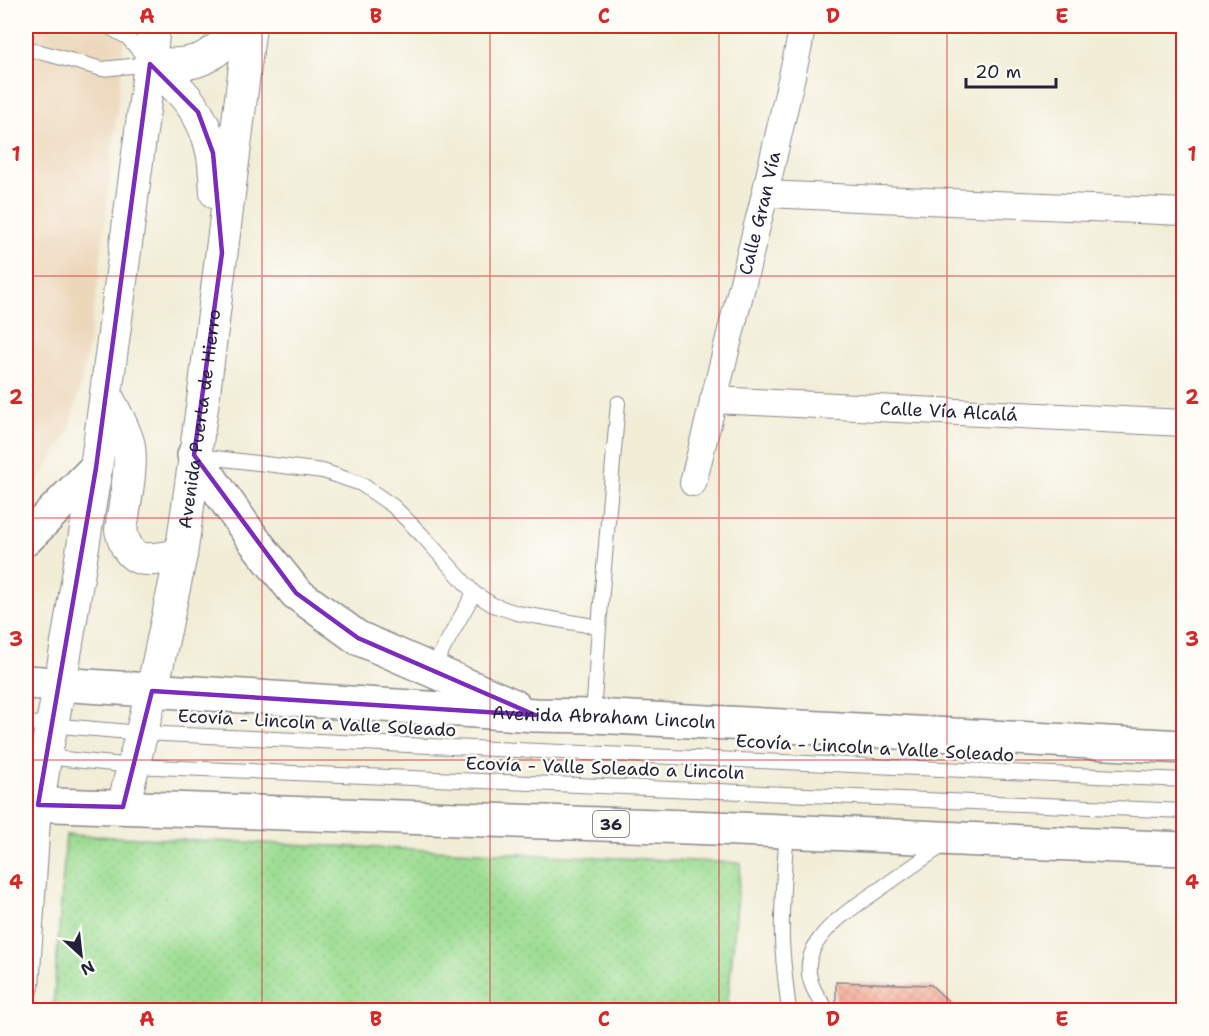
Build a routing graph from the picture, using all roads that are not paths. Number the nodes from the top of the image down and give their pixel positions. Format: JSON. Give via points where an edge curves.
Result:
{"nodes":[{"id":1,"x":107,"y":26,"type":"edge"},
{"id":2,"x":154,"y":26,"type":"edge"},
{"id":3,"x":242,"y":26,"type":"edge"},
{"id":4,"x":250,"y":26,"type":"edge"},
{"id":5,"x":802,"y":26,"type":"edge"},
{"id":6,"x":26,"y":48,"type":"edge"},
{"id":7,"x":150,"y":64,"type":"junction"},
{"id":8,"x":765,"y":194,"type":"junction"},
{"id":9,"x":1184,"y":212,"type":"edge"},
{"id":10,"x":222,"y":253,"type":"junction"},
{"id":11,"x":106,"y":395,"type":"junction"},
{"id":12,"x":713,"y":400,"type":"junction"},
{"id":13,"x":618,"y":403,"type":"dead end"},
{"id":14,"x":1184,"y":423,"type":"edge"},
{"id":15,"x":194,"y":455,"type":"junction"},
{"id":16,"x":96,"y":468,"type":"junction"},
{"id":17,"x":693,"y":483,"type":"dead end"},
{"id":18,"x":26,"y":539,"type":"edge"},
{"id":19,"x":181,"y":555,"type":"junction"},
{"id":20,"x":474,"y":593,"type":"junction"},
{"id":21,"x":599,"y":627,"type":"junction"},
{"id":22,"x":432,"y":669,"type":"junction"},
{"id":23,"x":26,"y":682,"type":"edge"},
{"id":24,"x":60,"y":685,"type":"junction"},
{"id":25,"x":152,"y":691,"type":"junction"},
{"id":26,"x":535,"y":715,"type":"junction"},
{"id":27,"x":593,"y":716,"type":"junction"},
{"id":28,"x":38,"y":725,"type":"edge"},
{"id":29,"x":141,"y":734,"type":"junction"},
{"id":30,"x":1184,"y":747,"type":"edge"},
{"id":31,"x":35,"y":757,"type":"edge"},
{"id":32,"x":132,"y":766,"type":"junction"},
{"id":33,"x":1184,"y":780,"type":"edge"},
{"id":34,"x":32,"y":804,"type":"edge"},
{"id":35,"x":123,"y":807,"type":"junction"},
{"id":36,"x":1184,"y":811,"type":"edge"},
{"id":37,"x":787,"y":831,"type":"junction"},
{"id":38,"x":953,"y":839,"type":"junction"},
{"id":39,"x":1184,"y":849,"type":"edge"},
{"id":40,"x":26,"y":986,"type":"edge"},
{"id":41,"x":789,"y":1011,"type":"edge"},
{"id":42,"x":828,"y":1011,"type":"edge"}],
"edges":[{"from":1,"to":7,"type":"lane","via":[[127,37]]},
{"from":2,"to":7,"type":"street"},
{"from":3,"to":7,"type":"street","via":[[206,58],[191,64]]},
{"from":4,"to":10,"type":"street","name":"Avenida Puerta de Hierro"},
{"from":5,"to":8,"type":"street","name":"Calle Gran Vía"},
{"from":6,"to":7,"type":"lane","via":[[102,69]]},
{"from":7,"to":10,"type":"street","via":[[185,95],[207,133],[213,153]]},
{"from":7,"to":11,"type":"street"},
{"from":8,"to":9,"type":"street"},
{"from":8,"to":12,"type":"street","name":"Calle Gran Vía"},
{"from":10,"to":15,"type":"street","name":"Avenida Puerta de Hierro"},
{"from":11,"to":16,"type":"street"},
{"from":11,"to":19,"type":"street","via":[[129,444],[124,541],[139,559]]},
{"from":12,"to":14,"type":"street","name":"Calle Vía Alcalá"},
{"from":12,"to":17,"type":"street","name":"Calle Gran Vía"},
{"from":13,"to":21,"type":"lane"},
{"from":15,"to":19,"type":"street","name":"Avenida Puerta de Hierro"},
{"from":15,"to":20,"type":"lane","via":[[323,471],[361,484],[393,506]]},
{"from":15,"to":22,"type":"main road","via":[[296,593],[358,638]]},
{"from":16,"to":18,"type":"main road"},
{"from":16,"to":24,"type":"street"},
{"from":19,"to":25,"type":"street","name":"Avenida Puerta de Hierro"},
{"from":20,"to":21,"type":"lane","via":[[517,613]]},
{"from":20,"to":22,"type":"lane"},
{"from":21,"to":27,"type":"lane"},
{"from":22,"to":26,"type":"main road"},
{"from":23,"to":24,"type":"main road","name":"Avenida Abraham Lincoln"},
{"from":24,"to":25,"type":"main road","name":"Avenida Abraham Lincoln"},
{"from":24,"to":28,"type":"street"},
{"from":25,"to":26,"type":"main road","name":"Avenida Abraham Lincoln"},
{"from":25,"to":29,"type":"street","name":"Avenida Puerta de Hierro"},
{"from":26,"to":27,"type":"main road","name":"Avenida Abraham Lincoln"},
{"from":27,"to":30,"type":"main road","name":"Avenida Abraham Lincoln"},
{"from":28,"to":29,"type":"lane","name":"Ecovía - Lincoln a Valle Soleado"},
{"from":28,"to":31,"type":"street"},
{"from":29,"to":32,"type":"street","name":"Avenida Puerta de Hierro"},
{"from":29,"to":33,"type":"lane","name":"Ecovía - Lincoln a Valle Soleado"},
{"from":31,"to":32,"type":"lane","name":"Ecovía - Valle Soleado a Lincoln"},
{"from":31,"to":34,"type":"street"},
{"from":32,"to":35,"type":"street","name":"Avenida Puerta de Hierro"},
{"from":32,"to":36,"type":"lane","name":"Ecovía - Valle Soleado a Lincoln"},
{"from":34,"to":35,"type":"main road","number":"36"},
{"from":34,"to":40,"type":"street"},
{"from":35,"to":37,"type":"main road","number":"36"},
{"from":37,"to":38,"type":"main road","number":"36"},
{"from":37,"to":41,"type":"lane","via":[[782,909]]},
{"from":38,"to":39,"type":"main road","number":"36"},
{"from":38,"to":42,"type":"lane","via":[[842,915],[823,933],[810,954],[810,978]]}]}
